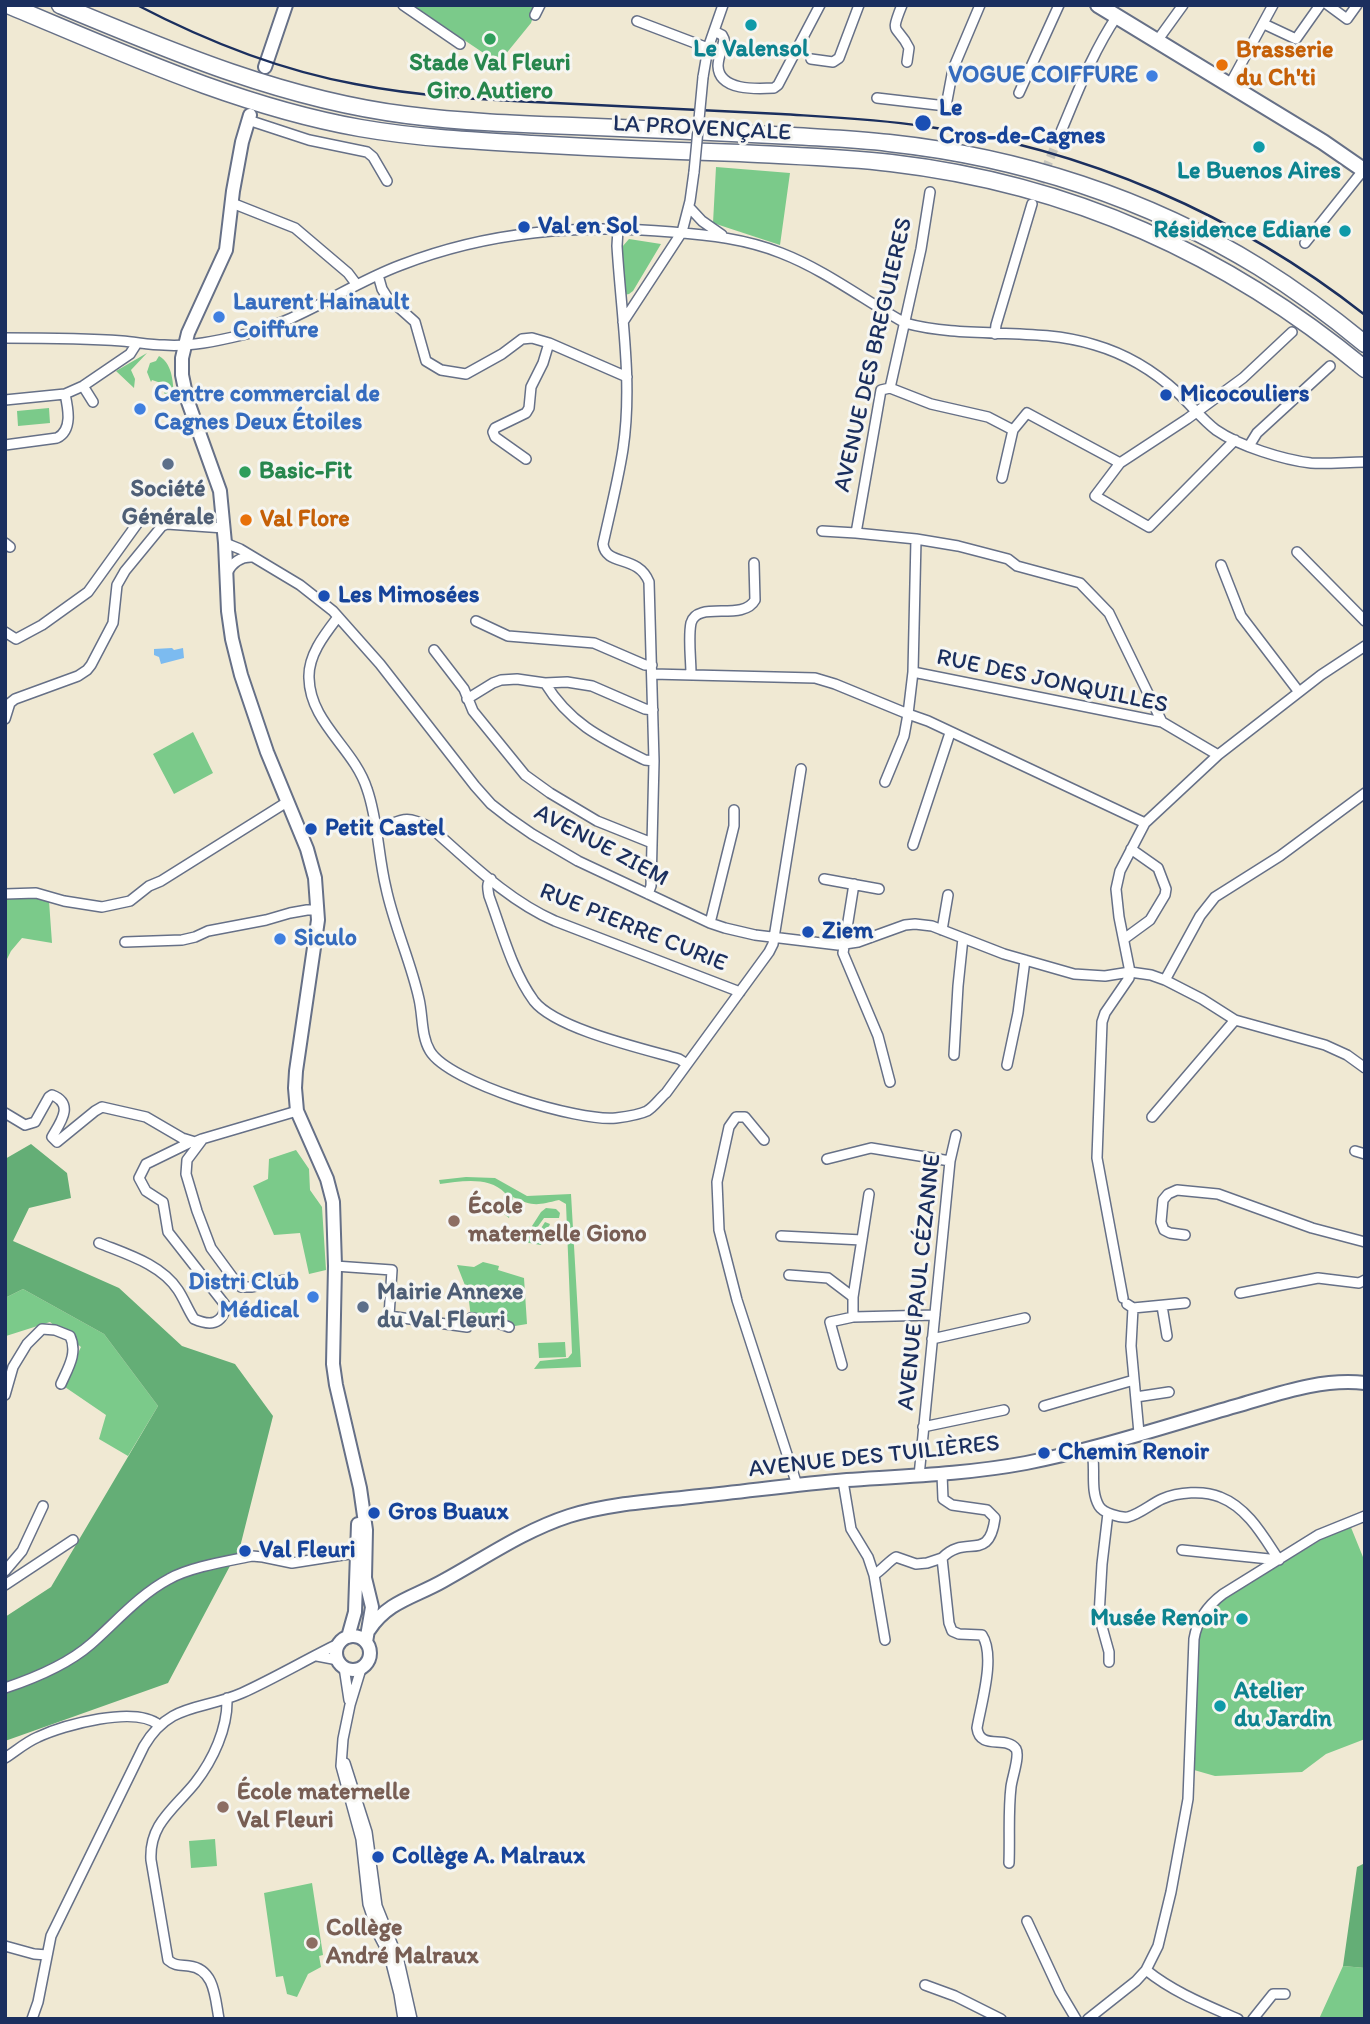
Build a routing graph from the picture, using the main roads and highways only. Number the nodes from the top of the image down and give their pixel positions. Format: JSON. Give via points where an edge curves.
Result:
{"nodes":[{"id":1,"x":8,"y":5,"type":"edge"},
{"id":2,"x":60,"y":5,"type":"edge"},
{"id":3,"x":1098,"y":5,"type":"edge"},
{"id":4,"x":1364,"y":167,"type":"edge"},
{"id":5,"x":1365,"y":344,"type":"edge"},
{"id":6,"x":1365,"y":369,"type":"edge"}],
"edges":[{"from":1,"to":6,"type":"highway","name":"LA PROVENÇALE","via":[[188,79],[360,128],[508,143],[889,162],[1029,190],[1094,210],[1187,250],[1257,290]]},
{"from":2,"to":5,"type":"highway","name":"LA PROVENÇALE","via":[[238,75],[366,109],[505,123],[888,142],[1010,164],[1127,201],[1210,240],[1303,296]]},
{"from":3,"to":4,"type":"main road"}]}
